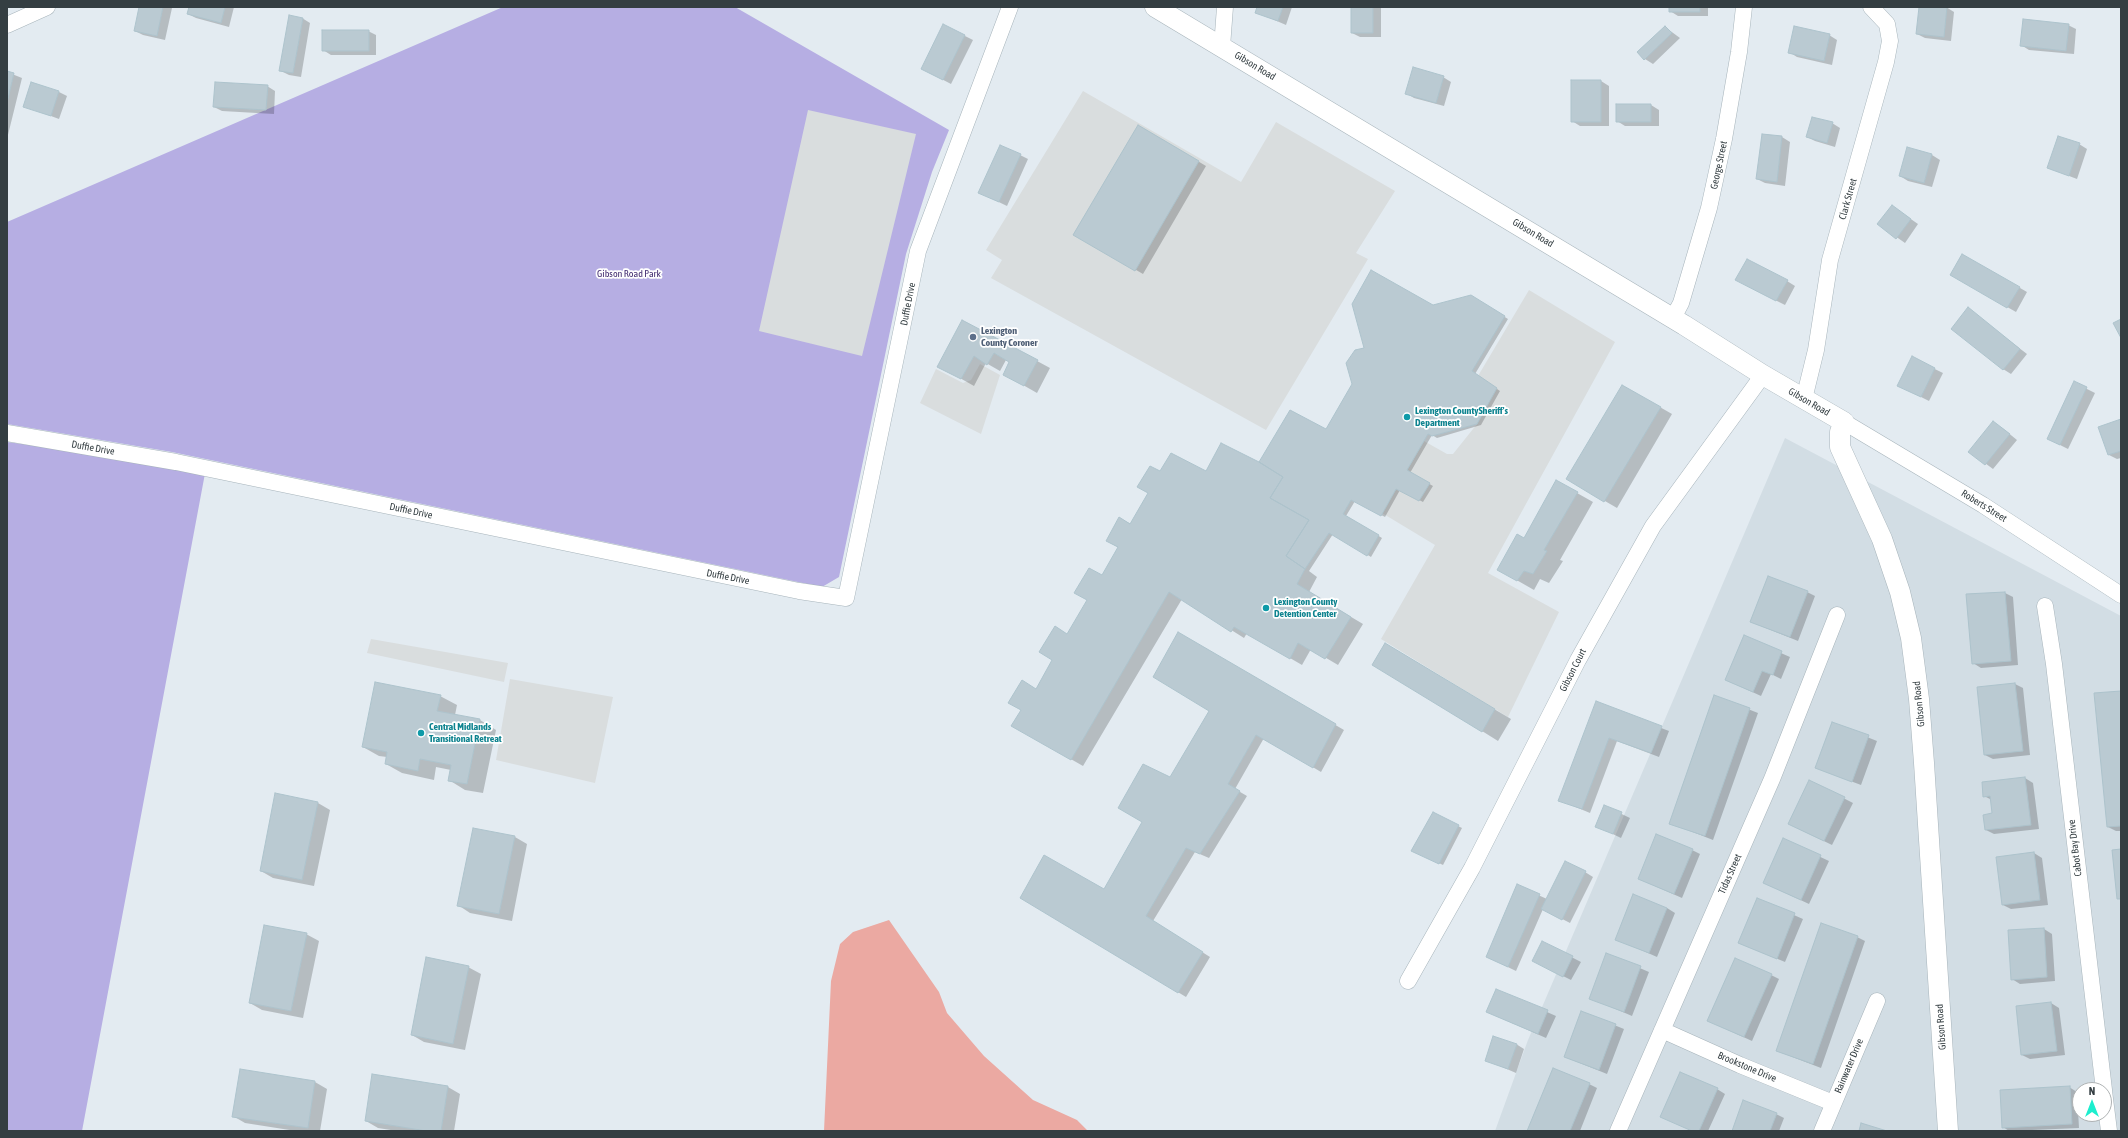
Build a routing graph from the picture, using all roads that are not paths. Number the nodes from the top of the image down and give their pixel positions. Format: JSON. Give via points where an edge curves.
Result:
{"nodes":[{"id":1,"x":47,"y":7,"type":"edge"},
{"id":2,"x":1010,"y":7,"type":"edge"},
{"id":3,"x":1155,"y":7,"type":"edge"},
{"id":4,"x":1225,"y":7,"type":"edge"},
{"id":5,"x":1744,"y":7,"type":"edge"},
{"id":6,"x":1871,"y":7,"type":"edge"},
{"id":7,"x":7,"y":25,"type":"edge"},
{"id":8,"x":1222,"y":47,"type":"junction"},
{"id":9,"x":1674,"y":318,"type":"junction"},
{"id":10,"x":1763,"y":375,"type":"junction"},
{"id":11,"x":1804,"y":399,"type":"junction"},
{"id":12,"x":1844,"y":422,"type":"junction"},
{"id":13,"x":7,"y":433,"type":"edge"},
{"id":14,"x":2121,"y":595,"type":"edge"},
{"id":15,"x":2045,"y":606,"type":"dead end"},
{"id":16,"x":1837,"y":615,"type":"dead end"},
{"id":17,"x":1408,"y":981,"type":"dead end"},
{"id":18,"x":1877,"y":1001,"type":"dead end"},
{"id":19,"x":1662,"y":1030,"type":"junction"},
{"id":20,"x":2103,"y":1082,"type":"edge"},
{"id":21,"x":1833,"y":1103,"type":"junction"},
{"id":22,"x":1618,"y":1131,"type":"edge"},
{"id":23,"x":1822,"y":1131,"type":"edge"},
{"id":24,"x":1948,"y":1131,"type":"edge"}],
"edges":[{"from":1,"to":7,"type":"street"},
{"from":2,"to":13,"type":"street","name":"Duffie Drive","via":[[918,251],[846,598],[799,591],[176,462]]},
{"from":3,"to":8,"type":"street","name":"Gibson Road"},
{"from":4,"to":8,"type":"street"},
{"from":5,"to":9,"type":"street","name":"George Street","via":[[1724,139],[1709,208],[1681,303]]},
{"from":6,"to":11,"type":"street","name":"Clark Street","via":[[1887,24],[1890,41],[1830,260],[1816,350]]},
{"from":8,"to":9,"type":"street","name":"Gibson Road"},
{"from":9,"to":10,"type":"street","name":"Gibson Road"},
{"from":10,"to":11,"type":"street","name":"Gibson Road"},
{"from":10,"to":17,"type":"street","name":"Gibson Court","via":[[1653,526],[1578,660],[1472,868]]},
{"from":11,"to":12,"type":"street","name":"Gibson Road"},
{"from":12,"to":14,"type":"street","name":"Roberts Street","via":[[1983,505]]},
{"from":12,"to":24,"type":"street","name":"Gibson Road","via":[[1840,432],[1840,447],[1882,539],[1900,592],[1919,699]]},
{"from":15,"to":20,"type":"street","name":"Cabot Bay Drive"},
{"from":16,"to":19,"type":"street","name":"Tidas Street","via":[[1772,779]]},
{"from":18,"to":21,"type":"street","name":"Rainwater Drive"},
{"from":19,"to":21,"type":"street","name":"Brookstone Drive"},
{"from":19,"to":22,"type":"street","name":"Tidas Street"},
{"from":21,"to":23,"type":"street","name":"Rainwater Drive"}]}
